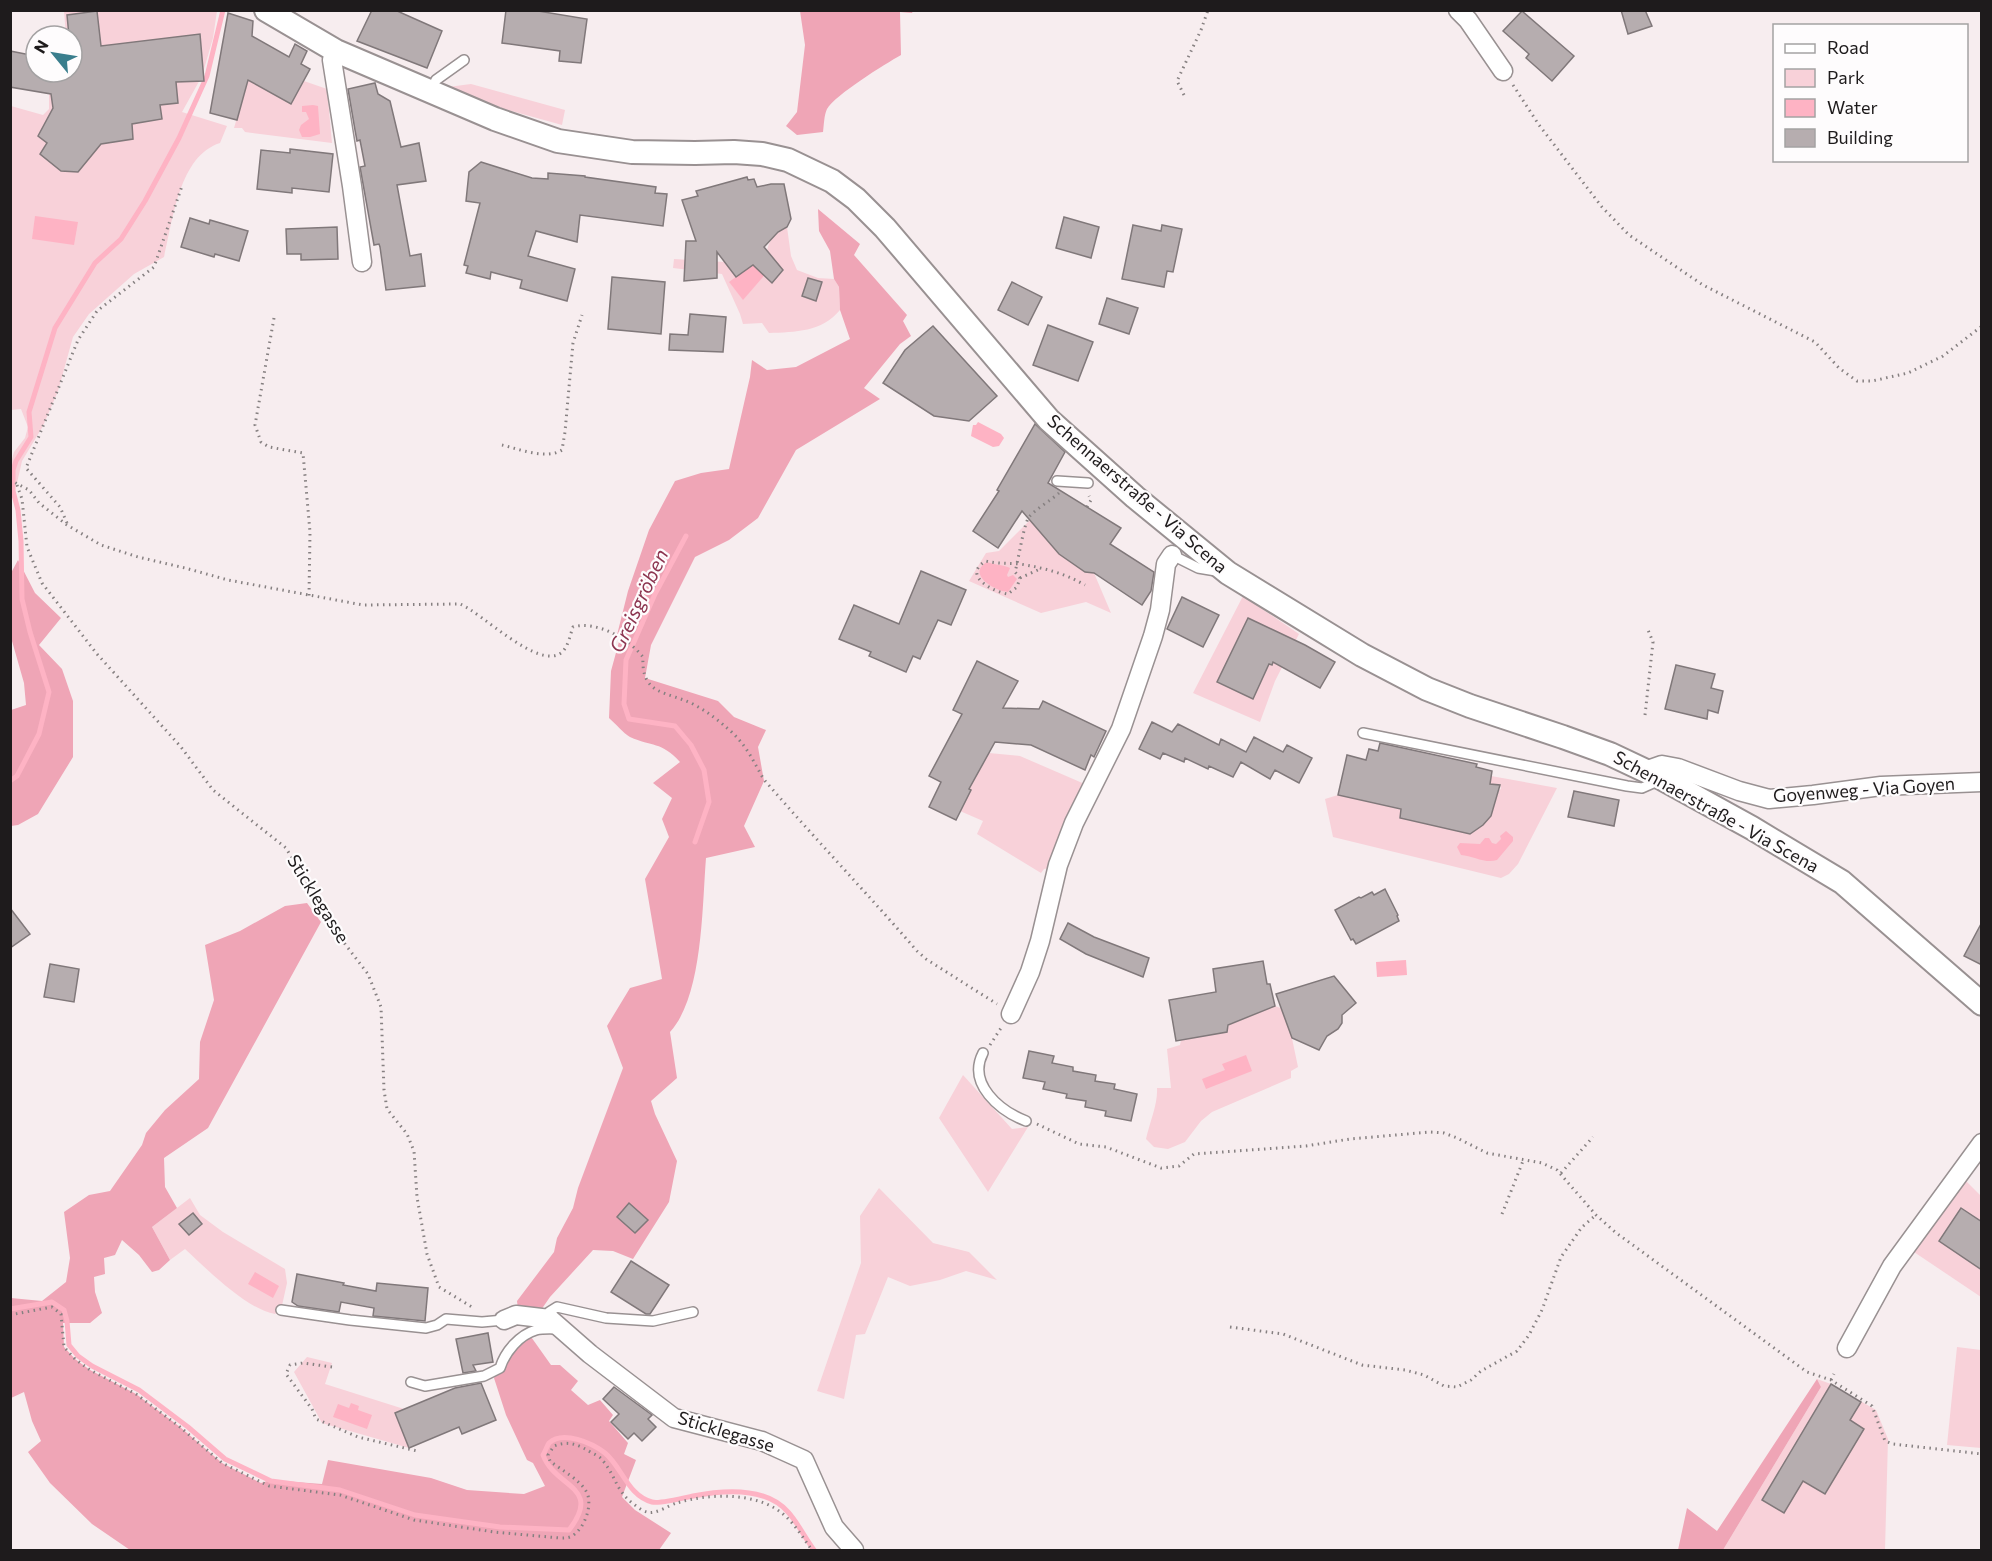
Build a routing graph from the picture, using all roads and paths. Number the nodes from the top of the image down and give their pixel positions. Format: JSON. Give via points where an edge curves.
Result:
{"nodes":[{"id":1,"x":266,"y":10,"type":"edge"},
{"id":2,"x":1208,"y":10,"type":"edge"},
{"id":3,"x":1458,"y":10,"type":"edge"},
{"id":4,"x":336,"y":51,"type":"junction"},
{"id":5,"x":464,"y":60,"type":"dead end"},
{"id":6,"x":1503,"y":71,"type":"joint"},
{"id":7,"x":430,"y":92,"type":"junction"},
{"id":8,"x":1184,"y":95,"type":"dead end"},
{"id":9,"x":182,"y":186,"type":"dead end"},
{"id":10,"x":362,"y":262,"type":"dead end"},
{"id":11,"x":582,"y":315,"type":"dead end"},
{"id":12,"x":274,"y":318,"type":"dead end"},
{"id":13,"x":1982,"y":326,"type":"edge"},
{"id":14,"x":502,"y":445,"type":"dead end"},
{"id":15,"x":10,"y":480,"type":"edge"},
{"id":16,"x":1057,"y":481,"type":"dead end"},
{"id":17,"x":17,"y":483,"type":"junction"},
{"id":18,"x":1088,"y":483,"type":"dead end"},
{"id":19,"x":1062,"y":492,"type":"dead end"},
{"id":20,"x":68,"y":525,"type":"junction"},
{"id":21,"x":1172,"y":555,"type":"joint"},
{"id":22,"x":1017,"y":564,"type":"junction"},
{"id":23,"x":1041,"y":568,"type":"junction"},
{"id":24,"x":1227,"y":573,"type":"junction"},
{"id":25,"x":1020,"y":578,"type":"junction"},
{"id":26,"x":1085,"y":585,"type":"dead end"},
{"id":27,"x":309,"y":596,"type":"junction"},
{"id":28,"x":1647,"y":630,"type":"dead end"},
{"id":29,"x":1645,"y":715,"type":"dead end"},
{"id":30,"x":1363,"y":734,"type":"dead end"},
{"id":31,"x":1654,"y":775,"type":"junction"},
{"id":32,"x":1982,"y":782,"type":"edge"},
{"id":33,"x":1982,"y":1004,"type":"edge"},
{"id":34,"x":1011,"y":1014,"type":"junction"},
{"id":35,"x":983,"y":1053,"type":"joint"},
{"id":36,"x":1026,"y":1121,"type":"joint"},
{"id":37,"x":1593,"y":1137,"type":"dead end"},
{"id":38,"x":1982,"y":1143,"type":"edge"},
{"id":39,"x":1523,"y":1161,"type":"junction"},
{"id":40,"x":1561,"y":1173,"type":"junction"},
{"id":41,"x":1502,"y":1214,"type":"dead end"},
{"id":42,"x":1596,"y":1215,"type":"junction"},
{"id":43,"x":476,"y":1309,"type":"dead end"},
{"id":44,"x":281,"y":1310,"type":"dead end"},
{"id":45,"x":693,"y":1312,"type":"dead end"},
{"id":46,"x":10,"y":1315,"type":"edge"},
{"id":47,"x":510,"y":1317,"type":"joint"},
{"id":48,"x":551,"y":1322,"type":"junction"},
{"id":49,"x":1230,"y":1327,"type":"dead end"},
{"id":50,"x":1847,"y":1348,"type":"dead end"},
{"id":51,"x":333,"y":1367,"type":"dead end"},
{"id":52,"x":1834,"y":1374,"type":"dead end"},
{"id":53,"x":1831,"y":1380,"type":"junction"},
{"id":54,"x":411,"y":1382,"type":"dead end"},
{"id":55,"x":417,"y":1451,"type":"dead end"},
{"id":56,"x":1982,"y":1454,"type":"edge"},
{"id":57,"x":812,"y":1551,"type":"edge"},
{"id":58,"x":854,"y":1551,"type":"edge"}],
"edges":[{"from":1,"to":4,"type":"street","name":"Schennaerstraße - Via Scena"},
{"from":2,"to":8,"type":"path","via":[[1177,81]]},
{"from":3,"to":6,"type":"street"},
{"from":4,"to":7,"type":"street","name":"Schennaerstraße - Via Scena"},
{"from":4,"to":10,"type":"street","via":[[332,60]]},
{"from":5,"to":7,"type":"lane","via":[[436,81]]},
{"from":6,"to":13,"type":"path","via":[[1539,125],[1602,207],[1629,235],[1703,285],[1815,342],[1857,381],[1908,374],[1943,356]]},
{"from":7,"to":24,"type":"street","name":"Schennaerstraße - Via Scena","via":[[558,141],[632,152],[762,154],[788,160],[832,181],[885,228],[1049,420]]},
{"from":9,"to":20,"type":"path","via":[[154,267],[97,311],[78,340],[26,468],[60,507]]},
{"from":11,"to":14,"type":"path","via":[[573,344],[562,450],[545,454]]},
{"from":12,"to":27,"type":"path","via":[[255,425],[261,442],[269,447],[303,453],[310,532]]},
{"from":15,"to":17,"type":"path"},
{"from":16,"to":18,"type":"lane"},
{"from":17,"to":20,"type":"path"},
{"from":17,"to":43,"type":"path","name":"Sticklegasse","via":[[27,547],[42,584],[213,790],[286,848],[332,927],[368,974],[381,1007],[387,1109],[407,1134],[414,1151],[417,1197],[428,1254],[439,1287]]},
{"from":19,"to":22,"type":"path","via":[[1028,518]]},
{"from":20,"to":27,"type":"path","via":[[102,545],[138,557]]},
{"from":21,"to":24,"type":"lane","via":[[1198,568]]},
{"from":21,"to":34,"type":"street","name":"Schennaerstraße - Via Scena","via":[[1166,564],[1153,636],[1121,729],[1074,823],[1058,865],[1030,972]]},
{"from":22,"to":23,"type":"path"},
{"from":22,"to":25,"type":"path","via":[[1015,572]]},
{"from":22,"to":25,"type":"path","via":[[986,561],[977,572],[978,579],[1008,594]]},
{"from":23,"to":25,"type":"path"},
{"from":23,"to":26,"type":"path"},
{"from":24,"to":31,"type":"street","name":"Schennaerstraße - Via Scena","via":[[1362,655],[1427,689],[1593,747]]},
{"from":27,"to":34,"type":"path","via":[[363,605],[460,604],[471,608],[520,646],[552,655],[565,649],[573,627],[581,625],[617,634],[643,657],[642,668],[650,686],[692,704],[730,730],[745,746],[764,780],[917,951]]},
{"from":28,"to":29,"type":"path","via":[[1653,642]]},
{"from":30,"to":31,"type":"lane","via":[[1627,786],[1642,788]]},
{"from":31,"to":32,"type":"street","name":"Goyenweg - Via Goyen","via":[[1662,765],[1678,768],[1769,799],[1881,786]]},
{"from":31,"to":33,"type":"street","name":"Schennaerstraße - Via Scena","via":[[1842,882]]},
{"from":34,"to":35,"type":"path"},
{"from":35,"to":36,"type":"lane","via":[[978,1073],[982,1085],[997,1104]]},
{"from":36,"to":39,"type":"path","via":[[1079,1144],[1106,1147],[1161,1168],[1179,1166],[1194,1154],[1421,1132],[1444,1133],[1487,1153]]},
{"from":37,"to":40,"type":"path"},
{"from":38,"to":50,"type":"street","via":[[1892,1266]]},
{"from":39,"to":40,"type":"path","via":[[1542,1163]]},
{"from":39,"to":41,"type":"path"},
{"from":40,"to":42,"type":"path"},
{"from":42,"to":49,"type":"path","via":[[1582,1227],[1561,1257],[1542,1310],[1517,1351],[1457,1387],[1444,1386],[1406,1370],[1362,1365],[1283,1334]]},
{"from":42,"to":53,"type":"path","via":[[1762,1340],[1808,1372]]},
{"from":44,"to":47,"type":"lane","via":[[426,1328],[446,1319],[482,1322]]},
{"from":45,"to":48,"type":"lane","via":[[653,1321],[606,1318],[557,1307],[549,1312]]},
{"from":46,"to":57,"type":"path","via":[[52,1307],[61,1314],[64,1347],[75,1359],[136,1394],[222,1463],[269,1486],[340,1495],[414,1520],[494,1532],[570,1537],[585,1519],[588,1493],[550,1461],[549,1455],[554,1446],[571,1443],[603,1459],[618,1489],[647,1512],[701,1498],[756,1498],[785,1515]]},
{"from":47,"to":48,"type":"street"},
{"from":48,"to":54,"type":"lane","via":[[514,1345],[500,1368],[484,1376],[425,1386]]},
{"from":48,"to":58,"type":"street","name":"Sticklegasse","via":[[674,1418],[762,1441],[804,1460],[834,1527]]},
{"from":51,"to":55,"type":"path","via":[[290,1365],[286,1374],[316,1419],[358,1437]]},
{"from":52,"to":53,"type":"path"},
{"from":53,"to":56,"type":"path","via":[[1872,1406],[1885,1441]]}]}
